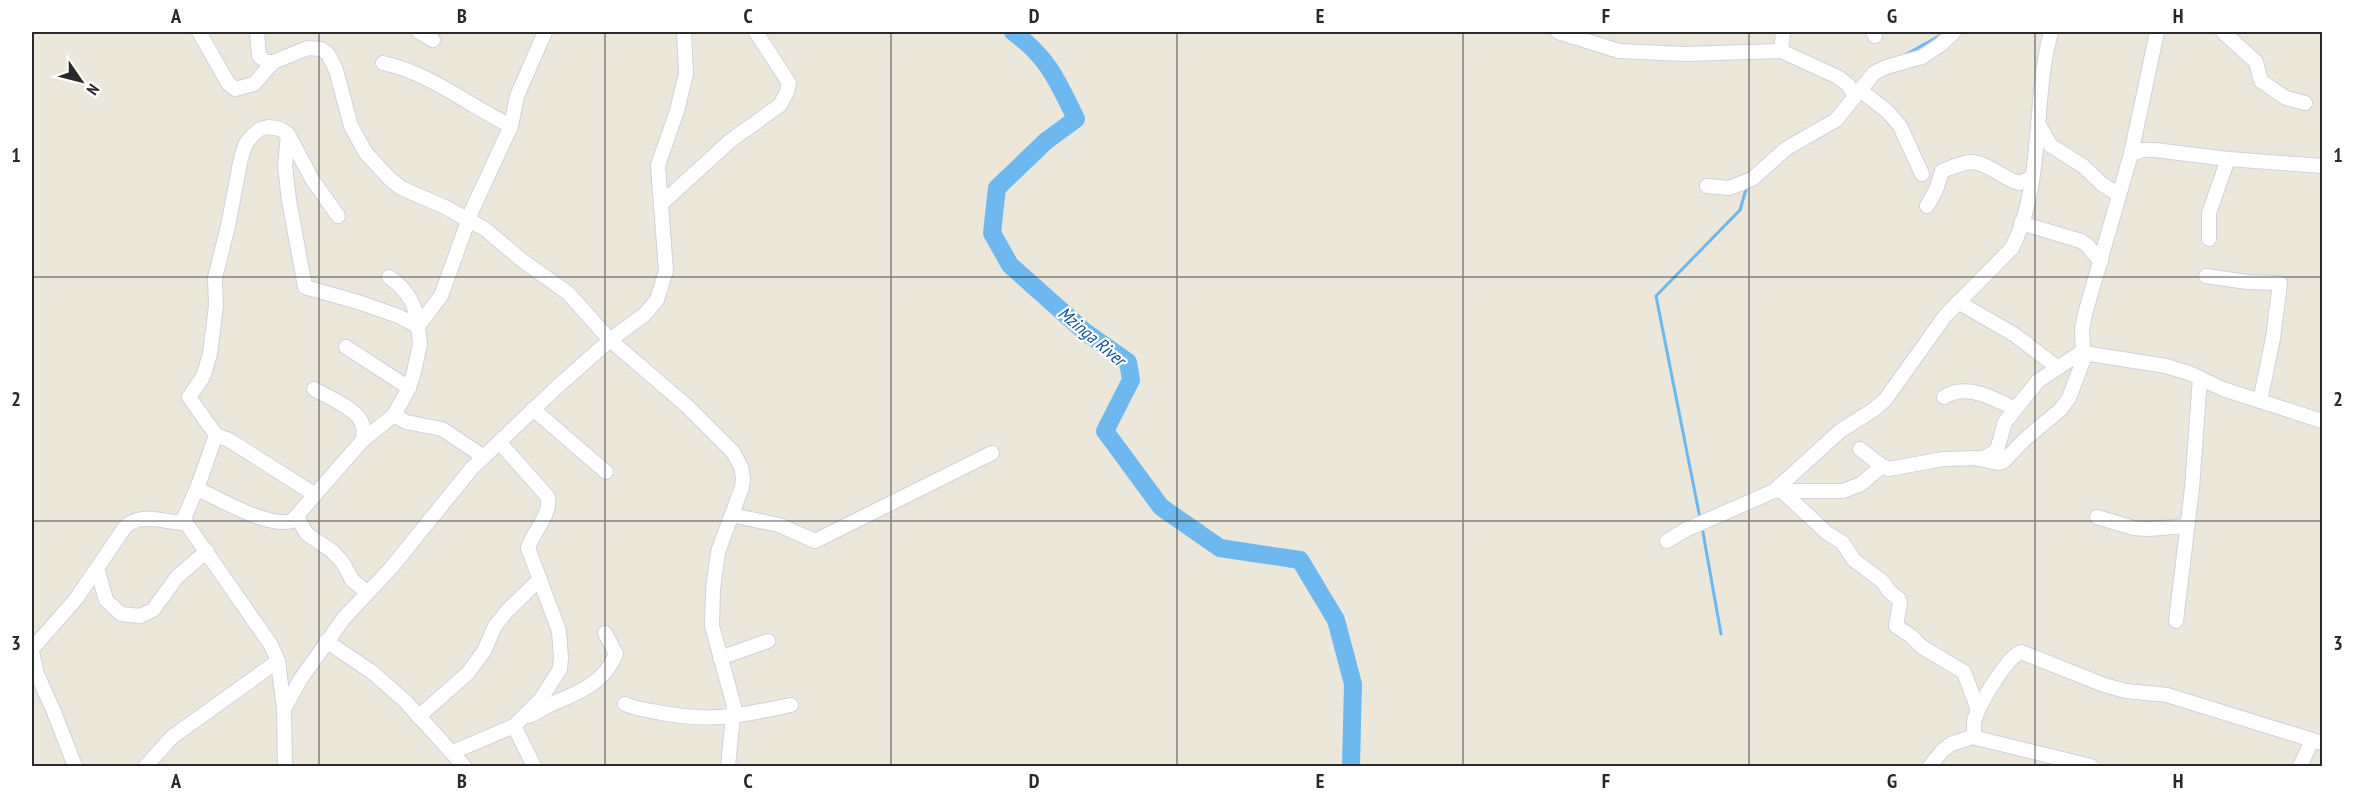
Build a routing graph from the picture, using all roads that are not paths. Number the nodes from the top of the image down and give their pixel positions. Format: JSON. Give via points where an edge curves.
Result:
{"nodes":[{"id":1,"x":199,"y":32,"type":"edge"},
{"id":2,"x":257,"y":32,"type":"edge"},
{"id":3,"x":419,"y":32,"type":"edge"},
{"id":4,"x":545,"y":32,"type":"edge"},
{"id":5,"x":684,"y":32,"type":"edge"},
{"id":6,"x":756,"y":32,"type":"edge"},
{"id":7,"x":1558,"y":32,"type":"edge"},
{"id":8,"x":1783,"y":32,"type":"edge"},
{"id":9,"x":1954,"y":32,"type":"edge"},
{"id":10,"x":2051,"y":32,"type":"edge"},
{"id":11,"x":2157,"y":32,"type":"edge"},
{"id":12,"x":2223,"y":32,"type":"edge"},
{"id":13,"x":433,"y":40,"type":"dead end"},
{"id":14,"x":1781,"y":51,"type":"junction"},
{"id":15,"x":273,"y":62,"type":"junction"},
{"id":16,"x":383,"y":63,"type":"dead end"},
{"id":17,"x":1858,"y":93,"type":"junction"},
{"id":18,"x":2305,"y":103,"type":"dead end"},
{"id":19,"x":2039,"y":125,"type":"junction"},
{"id":20,"x":511,"y":126,"type":"junction"},
{"id":21,"x":288,"y":134,"type":"junction"},
{"id":22,"x":2132,"y":154,"type":"junction"},
{"id":23,"x":2228,"y":159,"type":"junction"},
{"id":24,"x":2322,"y":166,"type":"edge"},
{"id":25,"x":1922,"y":174,"type":"dead end"},
{"id":26,"x":2031,"y":178,"type":"junction"},
{"id":27,"x":1707,"y":186,"type":"dead end"},
{"id":28,"x":2119,"y":195,"type":"junction"},
{"id":29,"x":661,"y":204,"type":"junction"},
{"id":30,"x":1927,"y":206,"type":"dead end"},
{"id":31,"x":338,"y":216,"type":"dead end"},
{"id":32,"x":469,"y":219,"type":"junction"},
{"id":33,"x":2021,"y":223,"type":"junction"},
{"id":34,"x":2209,"y":239,"type":"dead end"},
{"id":35,"x":2101,"y":262,"type":"junction"},
{"id":36,"x":2206,"y":276,"type":"dead end"},
{"id":37,"x":389,"y":278,"type":"dead end"},
{"id":38,"x":1958,"y":302,"type":"junction"},
{"id":39,"x":418,"y":326,"type":"junction"},
{"id":40,"x":610,"y":340,"type":"junction"},
{"id":41,"x":346,"y":347,"type":"dead end"},
{"id":42,"x":2085,"y":352,"type":"junction"},
{"id":43,"x":2058,"y":368,"type":"junction"},
{"id":44,"x":2200,"y":378,"type":"junction"},
{"id":45,"x":409,"y":388,"type":"junction"},
{"id":46,"x":314,"y":389,"type":"dead end"},
{"id":47,"x":1944,"y":397,"type":"dead end"},
{"id":48,"x":2260,"y":401,"type":"junction"},
{"id":49,"x":533,"y":409,"type":"junction"},
{"id":50,"x":2015,"y":410,"type":"junction"},
{"id":51,"x":394,"y":415,"type":"junction"},
{"id":52,"x":2322,"y":421,"type":"edge"},
{"id":53,"x":216,"y":435,"type":"junction"},
{"id":54,"x":363,"y":440,"type":"junction"},
{"id":55,"x":500,"y":443,"type":"junction"},
{"id":56,"x":1860,"y":449,"type":"dead end"},
{"id":57,"x":992,"y":453,"type":"dead end"},
{"id":58,"x":484,"y":457,"type":"junction"},
{"id":59,"x":1973,"y":458,"type":"junction"},
{"id":60,"x":1882,"y":466,"type":"junction"},
{"id":61,"x":606,"y":472,"type":"dead end"},
{"id":62,"x":197,"y":489,"type":"junction"},
{"id":63,"x":1778,"y":490,"type":"junction"},
{"id":64,"x":314,"y":494,"type":"junction"},
{"id":65,"x":732,"y":515,"type":"junction"},
{"id":66,"x":297,"y":517,"type":"junction"},
{"id":67,"x":2097,"y":517,"type":"dead end"},
{"id":68,"x":186,"y":523,"type":"junction"},
{"id":69,"x":2187,"y":526,"type":"junction"},
{"id":70,"x":1667,"y":541,"type":"dead end"},
{"id":71,"x":207,"y":551,"type":"junction"},
{"id":72,"x":97,"y":568,"type":"junction"},
{"id":73,"x":540,"y":579,"type":"junction"},
{"id":74,"x":367,"y":592,"type":"junction"},
{"id":75,"x":2176,"y":621,"type":"dead end"},
{"id":76,"x":605,"y":633,"type":"dead end"},
{"id":77,"x":327,"y":641,"type":"junction"},
{"id":78,"x":768,"y":642,"type":"dead end"},
{"id":79,"x":32,"y":651,"type":"edge"},
{"id":80,"x":720,"y":658,"type":"junction"},
{"id":81,"x":278,"y":661,"type":"junction"},
{"id":82,"x":1967,"y":675,"type":"junction"},
{"id":83,"x":1998,"y":677,"type":"junction"},
{"id":84,"x":625,"y":704,"type":"dead end"},
{"id":85,"x":791,"y":705,"type":"dead end"},
{"id":86,"x":284,"y":709,"type":"junction"},
{"id":87,"x":1978,"y":710,"type":"junction"},
{"id":88,"x":418,"y":717,"type":"junction"},
{"id":89,"x":734,"y":717,"type":"junction"},
{"id":90,"x":516,"y":723,"type":"junction"},
{"id":91,"x":1975,"y":737,"type":"junction"},
{"id":92,"x":2317,"y":742,"type":"edge"},
{"id":93,"x":453,"y":752,"type":"junction"},
{"id":94,"x":2082,"y":765,"type":"edge"},
{"id":95,"x":75,"y":766,"type":"edge"},
{"id":96,"x":146,"y":766,"type":"edge"},
{"id":97,"x":285,"y":766,"type":"edge"},
{"id":98,"x":465,"y":766,"type":"edge"},
{"id":99,"x":534,"y":766,"type":"edge"},
{"id":100,"x":728,"y":766,"type":"edge"},
{"id":101,"x":1930,"y":766,"type":"edge"},
{"id":102,"x":2300,"y":766,"type":"edge"}],
"edges":[{"from":1,"to":15,"type":"street","via":[[235,89],[254,84]]},
{"from":2,"to":15,"type":"street","via":[[259,56]]},
{"from":3,"to":13,"type":"street"},
{"from":4,"to":20,"type":"street","via":[[517,96]]},
{"from":5,"to":29,"type":"street","via":[[686,74],[658,165]]},
{"from":6,"to":29,"type":"street","via":[[789,83],[780,105],[730,141]]},
{"from":7,"to":14,"type":"street","via":[[1619,51]]},
{"from":8,"to":14,"type":"street"},
{"from":9,"to":17,"type":"street","via":[[1922,57],[1874,73]]},
{"from":10,"to":19,"type":"street","via":[[2045,53]]},
{"from":11,"to":22,"type":"street"},
{"from":12,"to":18,"type":"street","via":[[2256,62],[2260,81],[2286,98]]},
{"from":14,"to":17,"type":"street","via":[[1838,76]]},
{"from":15,"to":32,"type":"street","via":[[308,48],[328,54],[336,70],[347,118],[366,153],[401,188]]},
{"from":16,"to":20,"type":"street","via":[[423,76]]},
{"from":17,"to":25,"type":"street","via":[[1888,112],[1900,126]]},
{"from":17,"to":27,"type":"street","via":[[1836,120],[1787,148],[1752,179],[1729,188]]},
{"from":19,"to":26,"type":"street"},
{"from":19,"to":28,"type":"street","via":[[2050,145]]},
{"from":20,"to":32,"type":"street"},
{"from":21,"to":31,"type":"street","via":[[312,180]]},
{"from":21,"to":39,"type":"street","via":[[285,166],[305,287],[358,302]]},
{"from":21,"to":53,"type":"street","via":[[270,127],[260,129],[246,143],[241,158],[215,278],[210,354],[203,377],[189,397]]},
{"from":22,"to":23,"type":"street","via":[[2155,150]]},
{"from":22,"to":28,"type":"street"},
{"from":23,"to":24,"type":"street"},
{"from":23,"to":34,"type":"street","via":[[2210,213]]},
{"from":26,"to":30,"type":"street","via":[[2019,183],[1981,165],[1963,164],[1942,171]]},
{"from":26,"to":33,"type":"street"},
{"from":28,"to":35,"type":"street"},
{"from":29,"to":40,"type":"street","via":[[666,271],[661,290],[644,315]]},
{"from":32,"to":39,"type":"street","via":[[441,296]]},
{"from":32,"to":40,"type":"street","via":[[568,293]]},
{"from":33,"to":35,"type":"street","via":[[2081,241]]},
{"from":33,"to":38,"type":"street","via":[[2006,255]]},
{"from":35,"to":42,"type":"street","via":[[2082,329]]},
{"from":36,"to":48,"type":"street","via":[[2280,283]]},
{"from":37,"to":39,"type":"street","via":[[407,293]]},
{"from":38,"to":43,"type":"street","via":[[2015,335]]},
{"from":38,"to":63,"type":"street","via":[[1885,400],[1840,431]]},
{"from":39,"to":45,"type":"street","via":[[420,344]]},
{"from":40,"to":49,"type":"street"},
{"from":40,"to":65,"type":"street","via":[[687,406],[738,460],[743,478]]},
{"from":41,"to":45,"type":"street"},
{"from":42,"to":43,"type":"street"},
{"from":42,"to":44,"type":"street","via":[[2166,366]]},
{"from":42,"to":59,"type":"street","via":[[2069,398],[2061,409],[2004,461]]},
{"from":43,"to":50,"type":"street","via":[[2038,381]]},
{"from":44,"to":48,"type":"street"},
{"from":44,"to":69,"type":"street"},
{"from":45,"to":51,"type":"street"},
{"from":46,"to":54,"type":"street","via":[[361,420]]},
{"from":47,"to":50,"type":"street","via":[[1956,390],[1971,392]]},
{"from":48,"to":52,"type":"street"},
{"from":49,"to":55,"type":"street"},
{"from":49,"to":61,"type":"street"},
{"from":50,"to":59,"type":"street","via":[[2002,428],[1997,450],[1983,458]]},
{"from":51,"to":54,"type":"street"},
{"from":51,"to":58,"type":"street","via":[[406,422],[442,429]]},
{"from":53,"to":62,"type":"street"},
{"from":53,"to":64,"type":"street"},
{"from":54,"to":64,"type":"street"},
{"from":55,"to":58,"type":"street"},
{"from":55,"to":73,"type":"street","via":[[548,497],[547,512],[528,548]]},
{"from":56,"to":60,"type":"street"},
{"from":57,"to":65,"type":"street","via":[[815,541],[780,525]]},
{"from":58,"to":74,"type":"street"},
{"from":59,"to":60,"type":"street","via":[[1889,469]]},
{"from":60,"to":63,"type":"street","via":[[1860,484],[1843,491]]},
{"from":62,"to":66,"type":"street","via":[[280,524]]},
{"from":62,"to":68,"type":"street","via":[[185,516]]},
{"from":63,"to":70,"type":"street"},
{"from":63,"to":82,"type":"street","via":[[1842,543],[1854,560],[1900,600],[1896,626],[1922,648]]},
{"from":64,"to":66,"type":"street"},
{"from":65,"to":80,"type":"street","via":[[718,552],[713,589],[712,626]]},
{"from":66,"to":74,"type":"street","via":[[307,534],[344,563],[352,580]]},
{"from":67,"to":69,"type":"street","via":[[2134,528]]},
{"from":68,"to":71,"type":"street"},
{"from":68,"to":72,"type":"street","via":[[133,520]]},
{"from":69,"to":75,"type":"street"},
{"from":71,"to":72,"type":"street","via":[[177,577],[153,610],[141,616],[121,614],[106,600]]},
{"from":71,"to":81,"type":"street","via":[[272,645]]},
{"from":72,"to":79,"type":"street"},
{"from":73,"to":88,"type":"street","via":[[495,626],[481,657],[468,673]]},
{"from":73,"to":90,"type":"street","via":[[559,631],[560,669],[541,699]]},
{"from":74,"to":77,"type":"street"},
{"from":76,"to":90,"type":"street","via":[[616,654],[597,682]]},
{"from":77,"to":86,"type":"street"},
{"from":77,"to":88,"type":"street","via":[[372,672]]},
{"from":78,"to":80,"type":"street"},
{"from":79,"to":95,"type":"street","via":[[37,674]]},
{"from":80,"to":89,"type":"street"},
{"from":81,"to":86,"type":"street"},
{"from":81,"to":96,"type":"street","via":[[172,737]]},
{"from":82,"to":83,"type":"street","via":[[1986,681]]},
{"from":82,"to":87,"type":"street"},
{"from":83,"to":87,"type":"street"},
{"from":83,"to":92,"type":"street","via":[[2013,655],[2020,652],[2104,685],[2167,695]]},
{"from":84,"to":89,"type":"street","via":[[691,718]]},
{"from":85,"to":89,"type":"street"},
{"from":86,"to":97,"type":"street"},
{"from":87,"to":91,"type":"street"},
{"from":88,"to":93,"type":"street"},
{"from":89,"to":100,"type":"street"},
{"from":90,"to":93,"type":"street"},
{"from":90,"to":99,"type":"street"},
{"from":91,"to":94,"type":"street"},
{"from":91,"to":101,"type":"street","via":[[1951,744]]},
{"from":92,"to":102,"type":"street"},
{"from":93,"to":98,"type":"street"}]}
